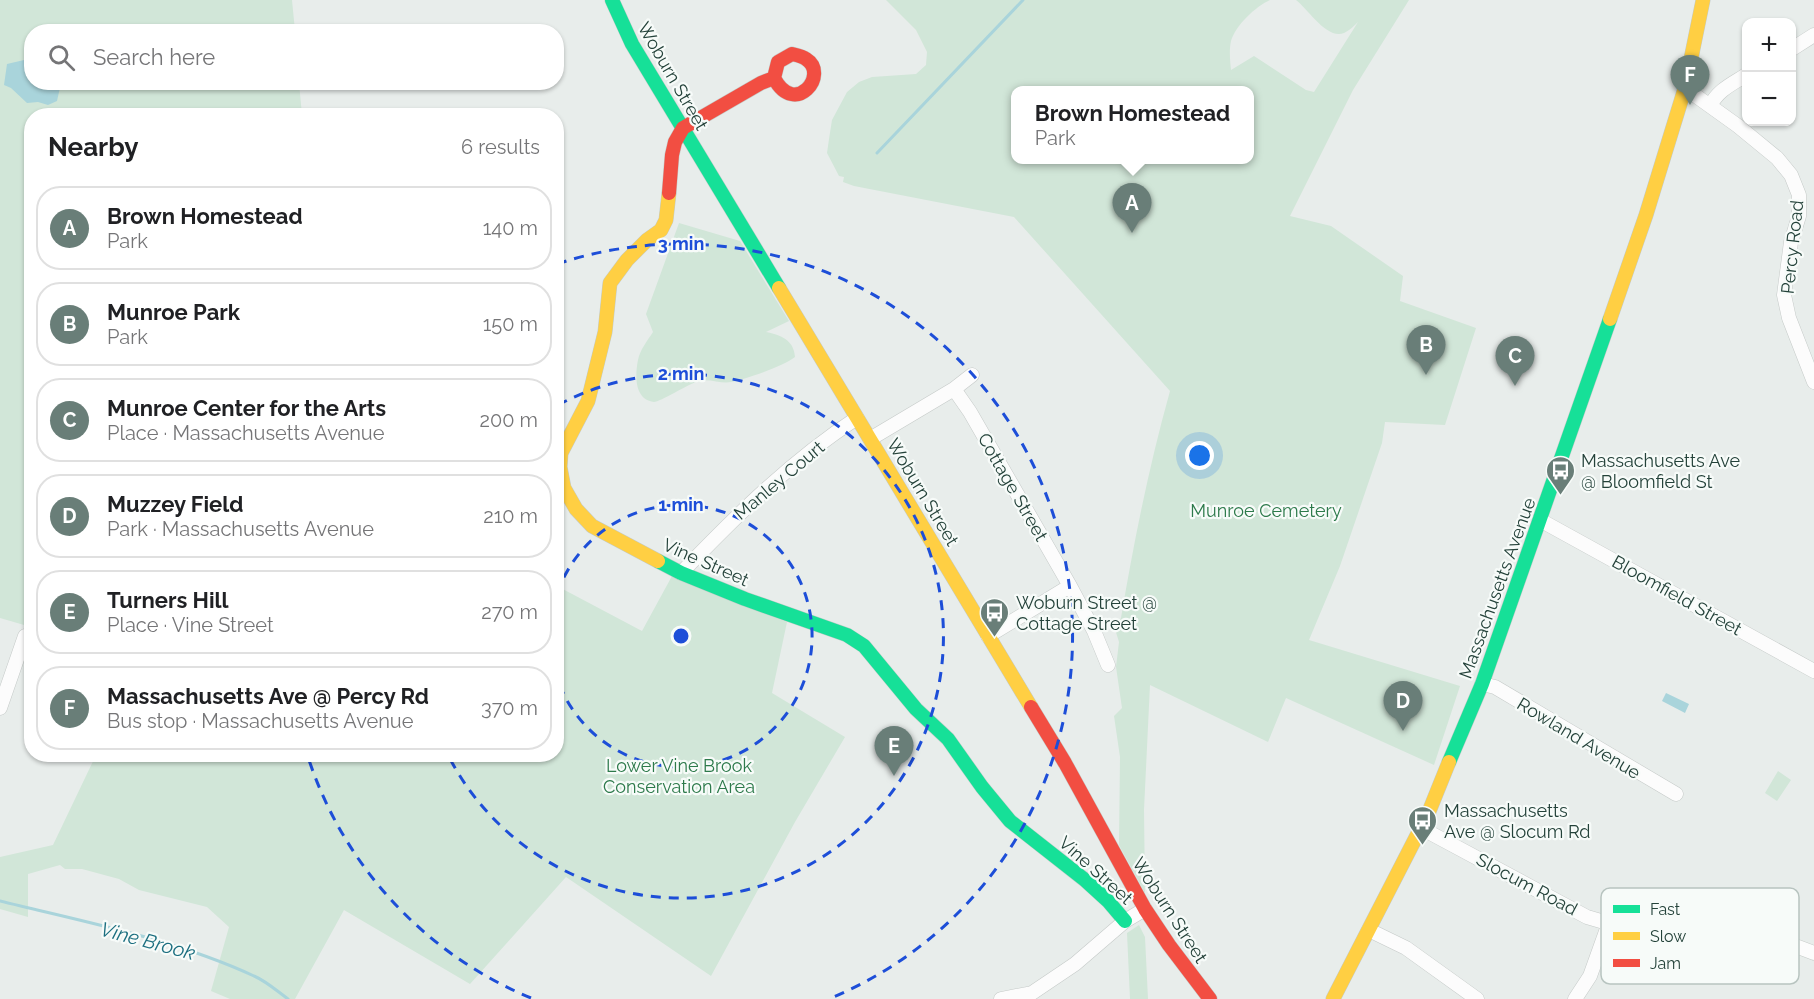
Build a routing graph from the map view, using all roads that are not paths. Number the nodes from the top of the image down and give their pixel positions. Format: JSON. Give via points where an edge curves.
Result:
{"nodes":[{"id":1,"x":612,"y":0,"type":"edge"},
{"id":2,"x":1703,"y":0,"type":"edge"},
{"id":3,"x":1814,"y":35,"type":"edge"},
{"id":4,"x":1796,"y":46,"type":"edge"},
{"id":5,"x":1742,"y":77,"type":"edge"},
{"id":6,"x":774,"y":78,"type":"dead end"},
{"id":7,"x":1685,"y":88,"type":"junction"},
{"id":8,"x":1710,"y":106,"type":"junction"},
{"id":9,"x":683,"y":128,"type":"junction"},
{"id":10,"x":972,"y":375,"type":"dead end"},
{"id":11,"x":1814,"y":382,"type":"edge"},
{"id":12,"x":954,"y":389,"type":"junction"},
{"id":13,"x":857,"y":418,"type":"junction"},
{"id":14,"x":870,"y":439,"type":"junction"},
{"id":15,"x":564,"y":446,"type":"edge"},
{"id":16,"x":564,"y":488,"type":"edge"},
{"id":17,"x":1540,"y":520,"type":"junction"},
{"id":18,"x":681,"y":573,"type":"junction"},
{"id":19,"x":1070,"y":586,"type":"junction"},
{"id":20,"x":988,"y":636,"type":"junction"},
{"id":21,"x":24,"y":639,"type":"edge"},
{"id":22,"x":1108,"y":665,"type":"dead end"},
{"id":23,"x":1814,"y":671,"type":"edge"},
{"id":24,"x":1482,"y":684,"type":"junction"},
{"id":25,"x":3,"y":692,"type":"edge"},
{"id":26,"x":0,"y":708,"type":"edge"},
{"id":27,"x":1676,"y":794,"type":"dead end"},
{"id":28,"x":1420,"y":828,"type":"junction"},
{"id":29,"x":1145,"y":909,"type":"junction"},
{"id":30,"x":1601,"y":920,"type":"edge"},
{"id":31,"x":1125,"y":921,"type":"junction"},
{"id":32,"x":1370,"y":930,"type":"junction"},
{"id":33,"x":1601,"y":945,"type":"edge"},
{"id":34,"x":1799,"y":947,"type":"edge"},
{"id":35,"x":1814,"y":953,"type":"edge"},
{"id":36,"x":1001,"y":999,"type":"edge"},
{"id":37,"x":1209,"y":999,"type":"edge"},
{"id":38,"x":1333,"y":999,"type":"edge"},
{"id":39,"x":1477,"y":999,"type":"edge"},
{"id":40,"x":1575,"y":999,"type":"edge"}],
"edges":[{"from":1,"to":9,"type":"main road","name":"Woburn Street","via":[[628,36]]},
{"from":2,"to":7,"type":"main road","name":"Massachusetts Avenue"},
{"from":3,"to":4,"type":"street"},
{"from":5,"to":8,"type":"street","via":[[1720,91]]},
{"from":6,"to":9,"type":"main road"},
{"from":7,"to":8,"type":"street","name":"Percy Road"},
{"from":7,"to":17,"type":"main road","name":"Massachusetts Avenue","via":[[1646,215]]},
{"from":8,"to":11,"type":"street","name":"Percy Road","via":[[1777,158],[1791,175],[1799,195],[1799,216],[1791,242],[1784,295]]},
{"from":9,"to":13,"type":"main road","name":"Woburn Street"},
{"from":9,"to":15,"type":"main road","name":"Vine Street","via":[[672,155],[666,220],[610,283],[604,332],[588,400]]},
{"from":10,"to":12,"type":"street"},
{"from":12,"to":14,"type":"street"},
{"from":12,"to":19,"type":"street","name":"Cottage Street"},
{"from":13,"to":14,"type":"main road","name":"Woburn Street"},
{"from":13,"to":18,"type":"street","name":"Manley Court","via":[[783,474]]},
{"from":14,"to":20,"type":"main road","name":"Woburn Street"},
{"from":16,"to":18,"type":"main road","name":"Vine Street","via":[[592,526]]},
{"from":17,"to":23,"type":"street","name":"Bloomfield Street"},
{"from":17,"to":24,"type":"main road","name":"Massachusetts Avenue"},
{"from":18,"to":31,"type":"main road","name":"Vine Street","via":[[847,635],[864,646],[916,709],[948,739],[1010,821],[1085,880]]},
{"from":19,"to":20,"type":"street"},
{"from":19,"to":22,"type":"street","name":"Cottage Street"},
{"from":20,"to":29,"type":"main road","name":"Woburn Street","via":[[1066,765]]},
{"from":21,"to":25,"type":"street"},
{"from":24,"to":27,"type":"street","name":"Rowland Avenue","via":[[1495,687]]},
{"from":24,"to":28,"type":"main road","name":"Massachusetts Avenue"},
{"from":25,"to":26,"type":"street"},
{"from":28,"to":30,"type":"street","name":"Slocum Road"},
{"from":28,"to":32,"type":"main road","name":"Massachusetts Avenue"},
{"from":29,"to":31,"type":"street"},
{"from":29,"to":37,"type":"main road","name":"Woburn Street"},
{"from":31,"to":36,"type":"street","via":[[1041,988]]},
{"from":32,"to":38,"type":"main road","name":"Massachusetts Avenue"},
{"from":32,"to":39,"type":"street","via":[[1406,948]]},
{"from":33,"to":40,"type":"street","via":[[1590,976]]},
{"from":34,"to":35,"type":"street","name":"Slocum Road"}]}
